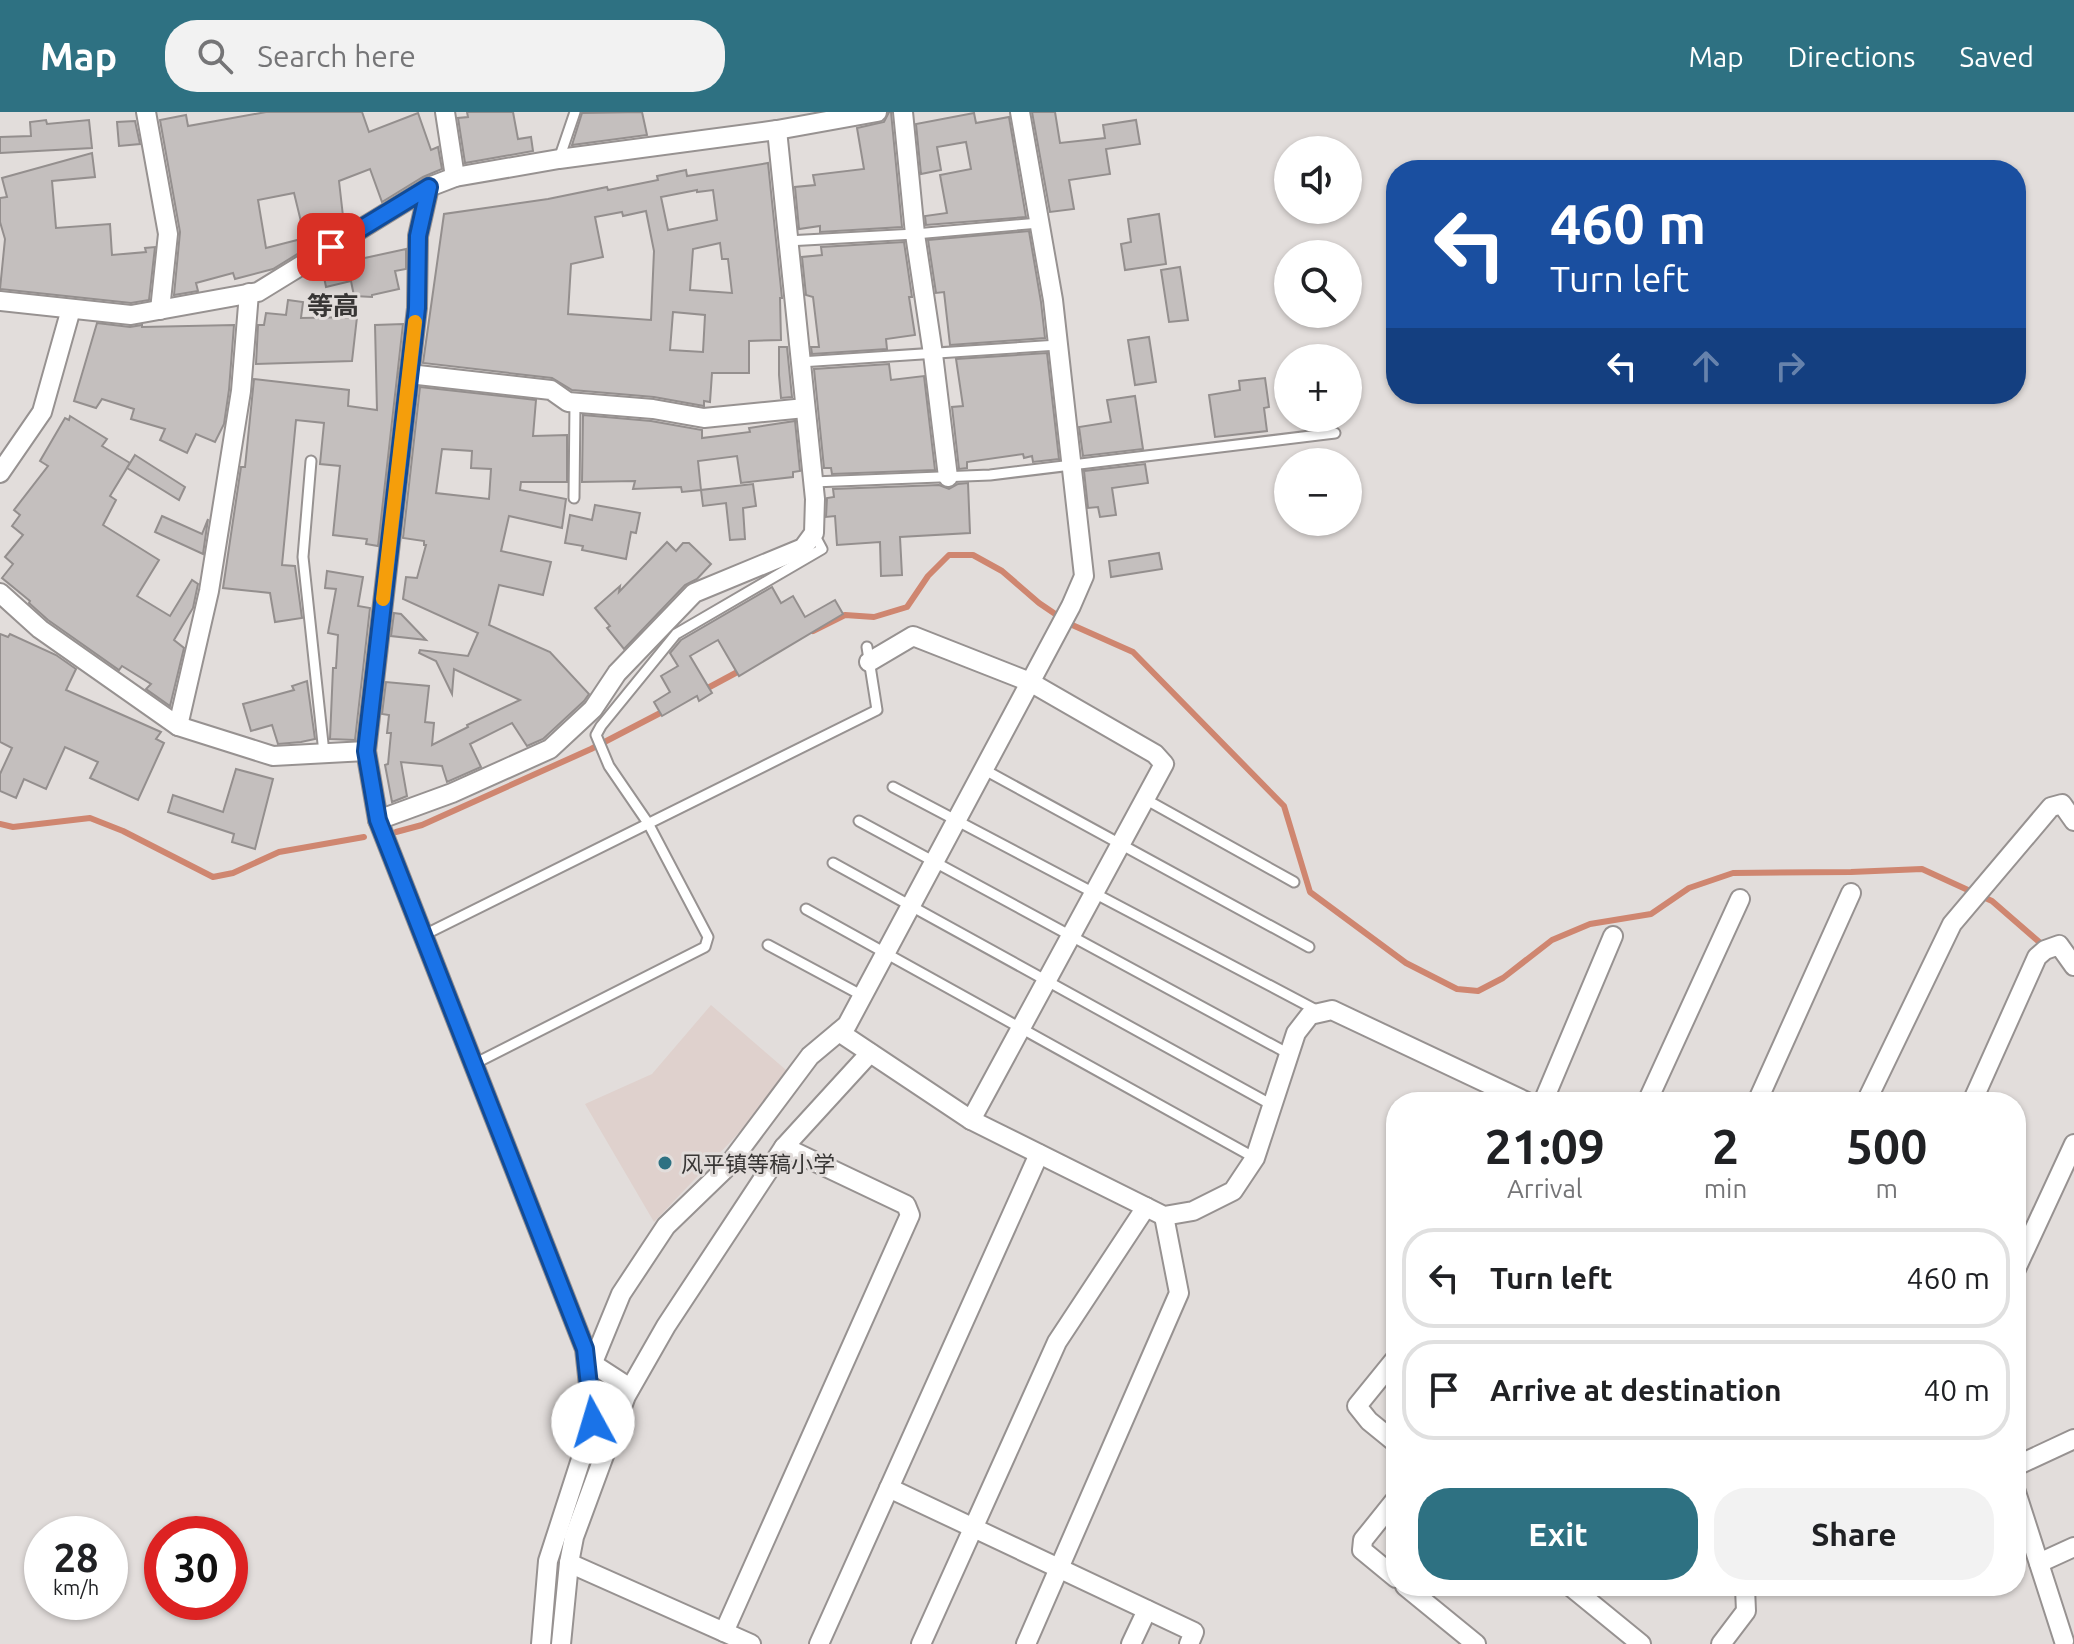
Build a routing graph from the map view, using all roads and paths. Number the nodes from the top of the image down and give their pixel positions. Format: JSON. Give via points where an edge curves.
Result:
{"nodes":[{"id":1,"x":146,"y":112,"type":"edge"},
{"id":2,"x":445,"y":112,"type":"edge"},
{"id":3,"x":575,"y":112,"type":"edge"},
{"id":4,"x":877,"y":112,"type":"edge"},
{"id":5,"x":903,"y":112,"type":"edge"},
{"id":6,"x":1020,"y":112,"type":"edge"},
{"id":7,"x":777,"y":130,"type":"junction"},
{"id":8,"x":559,"y":159,"type":"junction"},
{"id":9,"x":455,"y":177,"type":"junction"},
{"id":10,"x":429,"y":187,"type":"junction"},
{"id":11,"x":1039,"y":223,"type":"junction"},
{"id":12,"x":915,"y":234,"type":"junction"},
{"id":13,"x":787,"y":241,"type":"junction"},
{"id":14,"x":249,"y":293,"type":"junction"},
{"id":15,"x":0,"y":301,"type":"edge"},
{"id":16,"x":71,"y":309,"type":"junction"},
{"id":17,"x":160,"y":310,"type":"junction"},
{"id":18,"x":1058,"y":345,"type":"junction"},
{"id":19,"x":933,"y":354,"type":"junction"},
{"id":20,"x":800,"y":362,"type":"junction"},
{"id":21,"x":409,"y":374,"type":"junction"},
{"id":22,"x":575,"y":403,"type":"junction"},
{"id":23,"x":805,"y":408,"type":"junction"},
{"id":24,"x":1335,"y":433,"type":"dead end"},
{"id":25,"x":311,"y":461,"type":"dead end"},
{"id":26,"x":3,"y":462,"type":"edge"},
{"id":27,"x":1071,"y":466,"type":"junction"},
{"id":28,"x":948,"y":477,"type":"junction"},
{"id":29,"x":813,"y":482,"type":"junction"},
{"id":30,"x":574,"y":498,"type":"dead end"},
{"id":31,"x":814,"y":533,"type":"junction"},
{"id":32,"x":1,"y":596,"type":"edge"},
{"id":33,"x":868,"y":654,"type":"joint"},
{"id":34,"x":1030,"y":682,"type":"junction"},
{"id":35,"x":178,"y":726,"type":"junction"},
{"id":36,"x":366,"y":751,"type":"junction"},
{"id":37,"x":324,"y":753,"type":"junction"},
{"id":38,"x":983,"y":769,"type":"junction"},
{"id":39,"x":893,"y":787,"type":"dead end"},
{"id":40,"x":1145,"y":799,"type":"junction"},
{"id":41,"x":378,"y":820,"type":"junction"},
{"id":42,"x":956,"y":820,"type":"junction"},
{"id":43,"x":859,"y":821,"type":"dead end"},
{"id":44,"x":2074,"y":821,"type":"edge"},
{"id":45,"x":648,"y":823,"type":"junction"},
{"id":46,"x":1121,"y":844,"type":"junction"},
{"id":47,"x":934,"y":862,"type":"junction"},
{"id":48,"x":833,"y":863,"type":"dead end"},
{"id":49,"x":1294,"y":882,"type":"dead end"},
{"id":50,"x":1094,"y":893,"type":"junction"},
{"id":51,"x":1851,"y":893,"type":"dead end"},
{"id":52,"x":1740,"y":899,"type":"dead end"},
{"id":53,"x":911,"y":906,"type":"junction"},
{"id":54,"x":806,"y":909,"type":"dead end"},
{"id":55,"x":424,"y":935,"type":"junction"},
{"id":56,"x":1071,"y":936,"type":"junction"},
{"id":57,"x":1613,"y":936,"type":"dead end"},
{"id":58,"x":768,"y":945,"type":"dead end"},
{"id":59,"x":1309,"y":947,"type":"dead end"},
{"id":60,"x":885,"y":953,"type":"junction"},
{"id":61,"x":2074,"y":966,"type":"edge"},
{"id":62,"x":1047,"y":981,"type":"junction"},
{"id":63,"x":863,"y":996,"type":"junction"},
{"id":64,"x":1322,"y":1012,"type":"junction"},
{"id":65,"x":1021,"y":1028,"type":"junction"},
{"id":66,"x":839,"y":1032,"type":"junction"},
{"id":67,"x":870,"y":1053,"type":"junction"},
{"id":68,"x":1289,"y":1054,"type":"junction"},
{"id":69,"x":474,"y":1064,"type":"junction"},
{"id":70,"x":1493,"y":1092,"type":"edge"},
{"id":71,"x":1547,"y":1092,"type":"edge"},
{"id":72,"x":1652,"y":1092,"type":"edge"},
{"id":73,"x":1761,"y":1092,"type":"edge"},
{"id":74,"x":1871,"y":1092,"type":"edge"},
{"id":75,"x":1976,"y":1092,"type":"edge"},
{"id":76,"x":1272,"y":1105,"type":"junction"},
{"id":77,"x":971,"y":1120,"type":"junction"},
{"id":78,"x":2074,"y":1144,"type":"edge"},
{"id":79,"x":784,"y":1147,"type":"junction"},
{"id":80,"x":1039,"y":1154,"type":"junction"},
{"id":81,"x":1255,"y":1158,"type":"junction"},
{"id":82,"x":1146,"y":1207,"type":"junction"},
{"id":83,"x":1164,"y":1216,"type":"junction"},
{"id":84,"x":2026,"y":1247,"type":"edge"},
{"id":85,"x":590,"y":1369,"type":"junction"},
{"id":86,"x":1386,"y":1370,"type":"edge"},
{"id":87,"x":630,"y":1388,"type":"junction"},
{"id":88,"x":1386,"y":1435,"type":"edge"},
{"id":89,"x":2074,"y":1439,"type":"edge"},
{"id":90,"x":2026,"y":1461,"type":"edge"},
{"id":91,"x":889,"y":1488,"type":"junction"},
{"id":92,"x":1386,"y":1511,"type":"edge"},
{"id":93,"x":2026,"y":1523,"type":"edge"},
{"id":94,"x":973,"y":1528,"type":"junction"},
{"id":95,"x":2074,"y":1547,"type":"edge"},
{"id":96,"x":569,"y":1563,"type":"junction"},
{"id":97,"x":2039,"y":1563,"type":"junction"},
{"id":98,"x":1059,"y":1568,"type":"junction"},
{"id":99,"x":1386,"y":1570,"type":"edge"},
{"id":100,"x":1417,"y":1596,"type":"edge"},
{"id":101,"x":1582,"y":1596,"type":"edge"},
{"id":102,"x":1745,"y":1596,"type":"edge"},
{"id":103,"x":1147,"y":1610,"type":"junction"},
{"id":104,"x":724,"y":1632,"type":"junction"},
{"id":105,"x":2064,"y":1641,"type":"dead end"},
{"id":106,"x":541,"y":1644,"type":"edge"},
{"id":107,"x":561,"y":1644,"type":"edge"},
{"id":108,"x":751,"y":1644,"type":"edge"},
{"id":109,"x":819,"y":1644,"type":"edge"},
{"id":110,"x":921,"y":1644,"type":"edge"},
{"id":111,"x":1026,"y":1644,"type":"edge"},
{"id":112,"x":1131,"y":1644,"type":"edge"},
{"id":113,"x":1189,"y":1644,"type":"edge"},
{"id":114,"x":1476,"y":1644,"type":"edge"},
{"id":115,"x":1641,"y":1644,"type":"edge"},
{"id":116,"x":1721,"y":1644,"type":"edge"}],
"edges":[{"from":1,"to":17,"type":"street","via":[[168,234]]},
{"from":2,"to":9,"type":"street"},
{"from":3,"to":8,"type":"lane"},
{"from":4,"to":7,"type":"street"},
{"from":5,"to":12,"type":"street"},
{"from":6,"to":11,"type":"street"},
{"from":7,"to":8,"type":"street"},
{"from":7,"to":13,"type":"street"},
{"from":8,"to":9,"type":"street"},
{"from":9,"to":10,"type":"street"},
{"from":10,"to":14,"type":"street"},
{"from":10,"to":21,"type":"street","via":[[418,236]]},
{"from":11,"to":12,"type":"lane"},
{"from":11,"to":18,"type":"street"},
{"from":12,"to":13,"type":"lane"},
{"from":12,"to":19,"type":"street"},
{"from":13,"to":20,"type":"street"},
{"from":14,"to":17,"type":"street"},
{"from":14,"to":35,"type":"street","via":[[241,391],[209,591]]},
{"from":15,"to":16,"type":"street"},
{"from":16,"to":17,"type":"street","via":[[131,315]]},
{"from":16,"to":26,"type":"street","via":[[42,412]]},
{"from":18,"to":19,"type":"lane"},
{"from":18,"to":27,"type":"street"},
{"from":19,"to":20,"type":"lane"},
{"from":19,"to":28,"type":"street"},
{"from":20,"to":23,"type":"street"},
{"from":21,"to":22,"type":"street","via":[[551,390]]},
{"from":21,"to":36,"type":"street"},
{"from":22,"to":23,"type":"street","via":[[704,418]]},
{"from":22,"to":30,"type":"lane"},
{"from":23,"to":29,"type":"street"},
{"from":24,"to":27,"type":"lane"},
{"from":25,"to":37,"type":"lane","via":[[303,557]]},
{"from":27,"to":28,"type":"lane"},
{"from":27,"to":34,"type":"street","via":[[1084,576]]},
{"from":28,"to":29,"type":"lane"},
{"from":29,"to":31,"type":"street"},
{"from":31,"to":41,"type":"street","via":[[803,548],[694,593],[617,673],[593,709],[550,749]]},
{"from":31,"to":45,"type":"lane","via":[[822,549],[676,634],[601,726],[596,735],[609,766]]},
{"from":32,"to":35,"type":"street"},
{"from":33,"to":34,"type":"street","via":[[913,636]]},
{"from":33,"to":45,"type":"lane","via":[[877,710]]},
{"from":34,"to":38,"type":"street"},
{"from":34,"to":40,"type":"street","via":[[1155,754],[1164,764]]},
{"from":35,"to":37,"type":"street","via":[[273,756]]},
{"from":36,"to":37,"type":"street"},
{"from":36,"to":41,"type":"street"},
{"from":38,"to":42,"type":"street"},
{"from":38,"to":46,"type":"lane"},
{"from":39,"to":42,"type":"lane"},
{"from":40,"to":46,"type":"street"},
{"from":40,"to":49,"type":"lane"},
{"from":41,"to":55,"type":"street"},
{"from":42,"to":47,"type":"street"},
{"from":42,"to":50,"type":"lane"},
{"from":43,"to":47,"type":"lane"},
{"from":44,"to":74,"type":"street","via":[[2062,804],[2051,807],[1952,924]]},
{"from":45,"to":55,"type":"lane"},
{"from":45,"to":69,"type":"lane","via":[[708,937],[705,947]]},
{"from":46,"to":50,"type":"street"},
{"from":46,"to":59,"type":"lane"},
{"from":47,"to":53,"type":"street"},
{"from":47,"to":56,"type":"lane"},
{"from":48,"to":53,"type":"lane"},
{"from":50,"to":56,"type":"street"},
{"from":50,"to":64,"type":"lane"},
{"from":51,"to":73,"type":"street"},
{"from":52,"to":72,"type":"street"},
{"from":53,"to":60,"type":"street"},
{"from":53,"to":62,"type":"lane"},
{"from":54,"to":60,"type":"lane"},
{"from":55,"to":69,"type":"street"},
{"from":56,"to":62,"type":"street"},
{"from":56,"to":68,"type":"lane"},
{"from":57,"to":71,"type":"street"},
{"from":58,"to":63,"type":"lane"},
{"from":60,"to":63,"type":"street"},
{"from":60,"to":65,"type":"lane"},
{"from":61,"to":75,"type":"street","via":[[2059,945],[2037,957]]},
{"from":62,"to":65,"type":"street"},
{"from":62,"to":76,"type":"lane"},
{"from":63,"to":66,"type":"street"},
{"from":64,"to":68,"type":"street","via":[[1310,1015]]},
{"from":64,"to":70,"type":"street","via":[[1332,1010]]},
{"from":65,"to":77,"type":"street"},
{"from":65,"to":81,"type":"lane"},
{"from":66,"to":67,"type":"street"},
{"from":66,"to":85,"type":"street","via":[[810,1056],[727,1167],[666,1226],[621,1294]]},
{"from":67,"to":77,"type":"street"},
{"from":67,"to":79,"type":"street"},
{"from":68,"to":76,"type":"street"},
{"from":69,"to":85,"type":"street"},
{"from":76,"to":81,"type":"street"},
{"from":77,"to":80,"type":"street"},
{"from":78,"to":84,"type":"street"},
{"from":79,"to":87,"type":"street"},
{"from":79,"to":104,"type":"street","via":[[906,1205],[910,1215]]},
{"from":80,"to":82,"type":"street"},
{"from":80,"to":91,"type":"street"},
{"from":81,"to":83,"type":"street","via":[[1233,1191],[1193,1211]]},
{"from":82,"to":83,"type":"street"},
{"from":82,"to":94,"type":"street","via":[[1057,1342]]},
{"from":83,"to":98,"type":"street","via":[[1179,1293]]},
{"from":85,"to":87,"type":"street"},
{"from":85,"to":106,"type":"street","via":[[593,1422],[548,1561]]},
{"from":86,"to":88,"type":"street","via":[[1357,1406]]},
{"from":87,"to":96,"type":"street"},
{"from":89,"to":90,"type":"street"},
{"from":91,"to":94,"type":"street"},
{"from":91,"to":109,"type":"street"},
{"from":92,"to":99,"type":"street","via":[[1363,1540],[1362,1550]]},
{"from":93,"to":97,"type":"street"},
{"from":94,"to":98,"type":"street"},
{"from":94,"to":110,"type":"street"},
{"from":95,"to":97,"type":"street"},
{"from":96,"to":104,"type":"street"},
{"from":96,"to":107,"type":"street"},
{"from":97,"to":105,"type":"street"},
{"from":98,"to":103,"type":"street"},
{"from":98,"to":111,"type":"street"},
{"from":100,"to":114,"type":"street"},
{"from":101,"to":115,"type":"street"},
{"from":102,"to":116,"type":"street","via":[[1746,1611]]},
{"from":103,"to":112,"type":"street"},
{"from":103,"to":113,"type":"street","via":[[1194,1632]]},
{"from":104,"to":108,"type":"street"}]}
